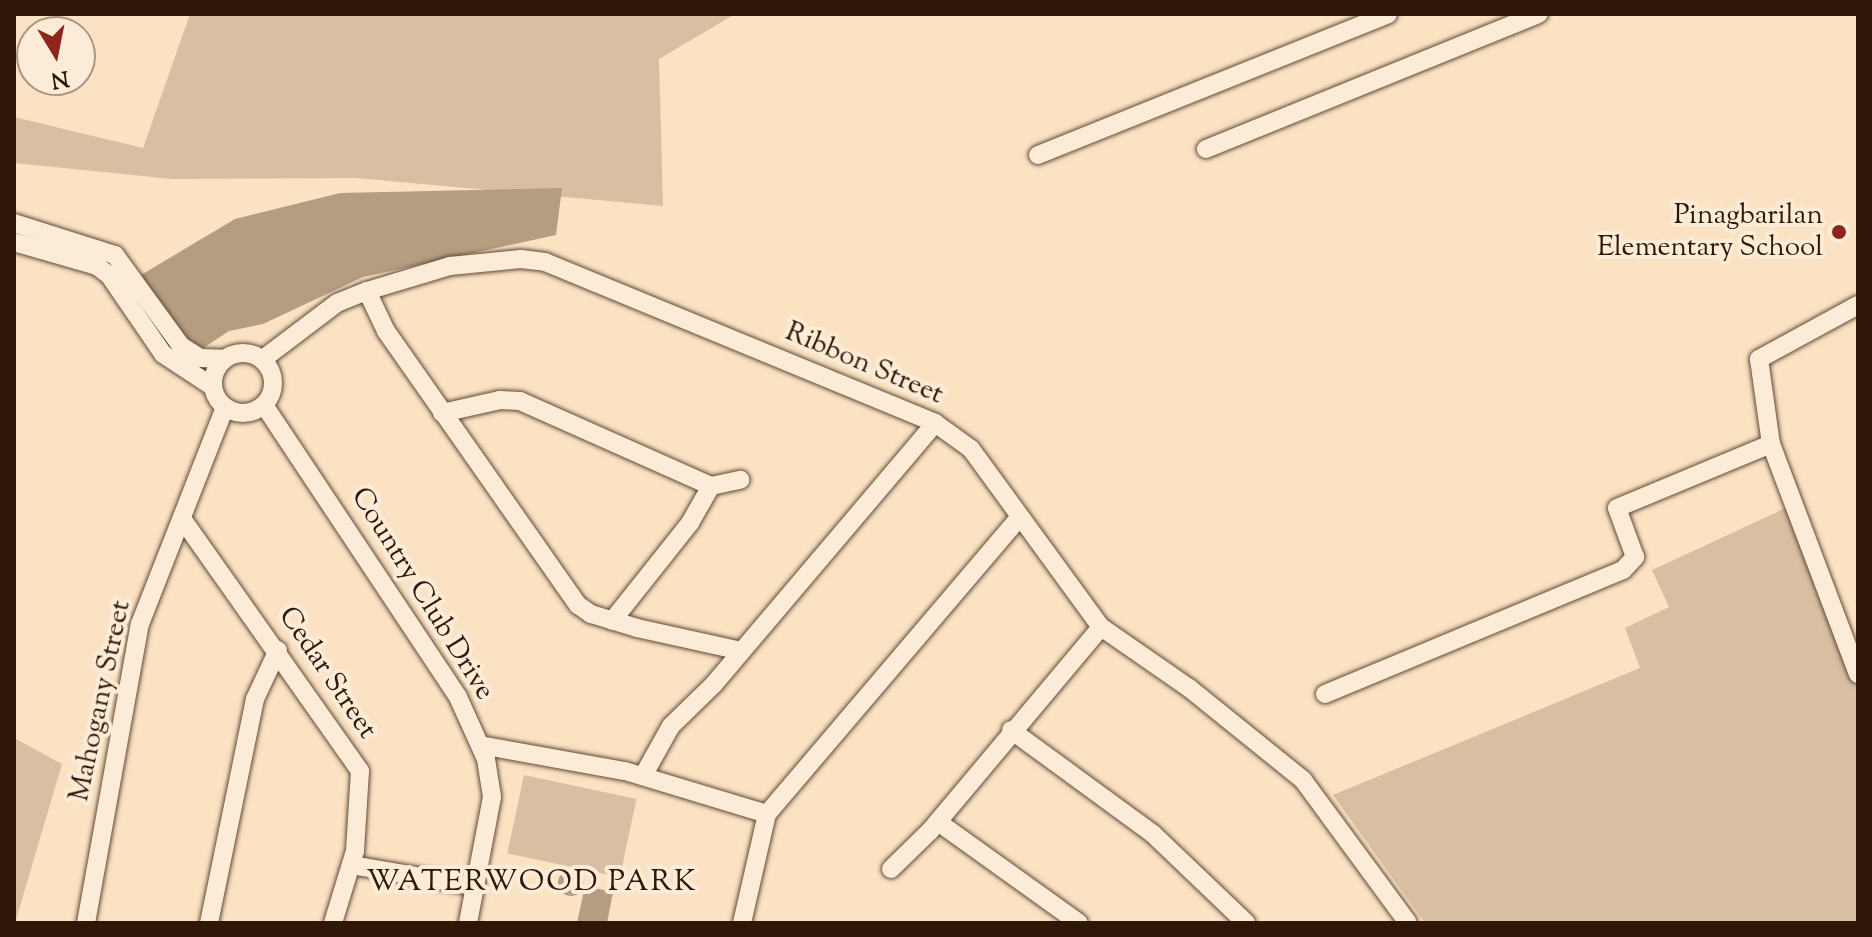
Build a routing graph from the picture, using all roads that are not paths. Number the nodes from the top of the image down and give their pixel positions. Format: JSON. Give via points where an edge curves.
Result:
{"nodes":[{"id":1,"x":1388,"y":14,"type":"edge"},
{"id":2,"x":1539,"y":14,"type":"edge"},
{"id":3,"x":1206,"y":149,"type":"dead end"},
{"id":4,"x":1038,"y":155,"type":"dead end"},
{"id":5,"x":14,"y":223,"type":"edge"},
{"id":6,"x":14,"y":242,"type":"edge"},
{"id":7,"x":367,"y":291,"type":"junction"},
{"id":8,"x":1858,"y":305,"type":"edge"},
{"id":9,"x":224,"y":359,"type":"junction"},
{"id":10,"x":263,"y":359,"type":"junction"},
{"id":11,"x":213,"y":387,"type":"junction"},
{"id":12,"x":264,"y":405,"type":"junction"},
{"id":13,"x":225,"y":407,"type":"junction"},
{"id":14,"x":442,"y":413,"type":"junction"},
{"id":15,"x":935,"y":423,"type":"junction"},
{"id":16,"x":1771,"y":444,"type":"junction"},
{"id":17,"x":740,"y":480,"type":"dead end"},
{"id":18,"x":711,"y":486,"type":"junction"},
{"id":19,"x":1020,"y":517,"type":"junction"},
{"id":20,"x":183,"y":520,"type":"junction"},
{"id":21,"x":612,"y":621,"type":"junction"},
{"id":22,"x":1101,"y":627,"type":"junction"},
{"id":23,"x":278,"y":650,"type":"junction"},
{"id":24,"x":742,"y":651,"type":"junction"},
{"id":25,"x":1858,"y":674,"type":"edge"},
{"id":26,"x":1325,"y":694,"type":"dead end"},
{"id":27,"x":1011,"y":730,"type":"junction"},
{"id":28,"x":480,"y":745,"type":"junction"},
{"id":29,"x":643,"y":776,"type":"junction"},
{"id":30,"x":767,"y":814,"type":"junction"},
{"id":31,"x":938,"y":822,"type":"junction"},
{"id":32,"x":351,"y":865,"type":"junction"},
{"id":33,"x":891,"y":869,"type":"dead end"},
{"id":34,"x":474,"y":886,"type":"junction"},
{"id":35,"x":86,"y":923,"type":"edge"},
{"id":36,"x":209,"y":923,"type":"edge"},
{"id":37,"x":333,"y":923,"type":"edge"},
{"id":38,"x":468,"y":923,"type":"edge"},
{"id":39,"x":742,"y":923,"type":"edge"},
{"id":40,"x":1079,"y":923,"type":"edge"},
{"id":41,"x":1246,"y":923,"type":"edge"},
{"id":42,"x":1408,"y":923,"type":"edge"}],
"edges":[{"from":1,"to":4,"type":"street"},
{"from":2,"to":3,"type":"street"},
{"from":5,"to":9,"type":"street","via":[[115,255],[181,346],[200,358]]},
{"from":6,"to":11,"type":"street","via":[[97,266],[109,275],[163,354]]},
{"from":7,"to":10,"type":"street","name":"Ribbon Street","via":[[337,303]]},
{"from":7,"to":14,"type":"street","via":[[386,331]]},
{"from":7,"to":15,"type":"street","name":"Ribbon Street","via":[[450,266],[545,262]]},
{"from":8,"to":16,"type":"street","via":[[1759,359]]},
{"from":9,"to":10,"type":"street","via":[[244,352]]},
{"from":9,"to":11,"type":"street"},
{"from":10,"to":12,"type":"street","via":[[274,385]]},
{"from":11,"to":13,"type":"street"},
{"from":12,"to":13,"type":"street","via":[[240,413]]},
{"from":12,"to":28,"type":"street","name":"Country Club Drive","via":[[458,697]]},
{"from":13,"to":20,"type":"street","name":"Mahogany Street"},
{"from":14,"to":18,"type":"street","via":[[500,400],[520,401]]},
{"from":14,"to":21,"type":"street","via":[[578,605]]},
{"from":15,"to":19,"type":"street","name":"Ribbon Street","via":[[971,449]]},
{"from":15,"to":24,"type":"street"},
{"from":16,"to":25,"type":"street"},
{"from":16,"to":26,"type":"street","via":[[1617,508],[1635,557],[1623,570]]},
{"from":17,"to":18,"type":"street"},
{"from":18,"to":21,"type":"street","via":[[690,523]]},
{"from":19,"to":22,"type":"street","name":"Ribbon Street"},
{"from":19,"to":30,"type":"street"},
{"from":20,"to":23,"type":"street","name":"Cedar Street"},
{"from":20,"to":35,"type":"street","name":"Mahogany Street","via":[[140,624]]},
{"from":21,"to":24,"type":"street"},
{"from":22,"to":27,"type":"street"},
{"from":22,"to":42,"type":"street","name":"Ribbon Street","via":[[1189,688],[1303,780]]},
{"from":23,"to":32,"type":"street","name":"Cedar Street","via":[[360,771]]},
{"from":23,"to":36,"type":"street","via":[[255,699]]},
{"from":24,"to":29,"type":"street","via":[[671,726]]},
{"from":27,"to":31,"type":"street"},
{"from":27,"to":41,"type":"street","via":[[1153,834]]},
{"from":28,"to":29,"type":"street"},
{"from":28,"to":34,"type":"street","name":"Country Club Drive","via":[[492,797]]},
{"from":29,"to":30,"type":"street"},
{"from":30,"to":39,"type":"street"},
{"from":31,"to":33,"type":"street"},
{"from":31,"to":40,"type":"street"},
{"from":32,"to":34,"type":"street"},
{"from":32,"to":37,"type":"street","name":"Cedar Street"},
{"from":34,"to":38,"type":"street","name":"Country Club Drive"}]}
